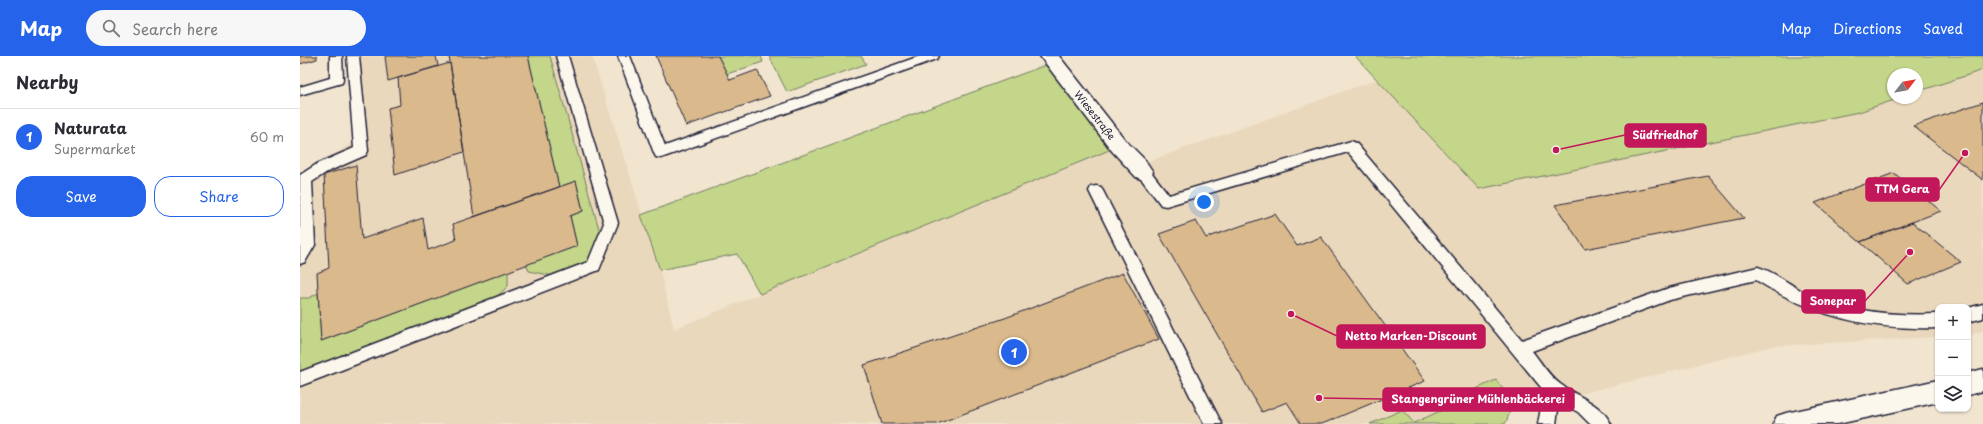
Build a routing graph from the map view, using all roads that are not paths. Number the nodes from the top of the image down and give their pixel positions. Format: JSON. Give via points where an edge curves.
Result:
{"nodes":[{"id":1,"x":336,"y":56,"type":"edge"},
{"id":2,"x":353,"y":56,"type":"edge"},
{"id":3,"x":562,"y":56,"type":"edge"},
{"id":4,"x":624,"y":56,"type":"edge"},
{"id":5,"x":933,"y":56,"type":"edge"},
{"id":6,"x":1049,"y":56,"type":"edge"},
{"id":7,"x":300,"y":91,"type":"edge"},
{"id":8,"x":1142,"y":172,"type":"joint"},
{"id":9,"x":303,"y":181,"type":"edge"},
{"id":10,"x":1096,"y":191,"type":"dead end"},
{"id":11,"x":300,"y":258,"type":"edge"},
{"id":12,"x":1983,"y":311,"type":"edge"},
{"id":13,"x":1971,"y":314,"type":"edge"},
{"id":14,"x":1935,"y":321,"type":"edge"},
{"id":15,"x":1518,"y":349,"type":"junction"},
{"id":16,"x":300,"y":379,"type":"edge"},
{"id":17,"x":1983,"y":380,"type":"edge"},
{"id":18,"x":1971,"y":383,"type":"edge"},
{"id":19,"x":1553,"y":389,"type":"junction"},
{"id":20,"x":1935,"y":392,"type":"edge"},
{"id":21,"x":1213,"y":424,"type":"edge"},
{"id":22,"x":1547,"y":424,"type":"edge"},
{"id":23,"x":1602,"y":424,"type":"edge"},
{"id":24,"x":1786,"y":424,"type":"edge"}],
"edges":[{"from":1,"to":7,"type":"lane","via":[[337,80]]},
{"from":2,"to":9,"type":"lane","via":[[361,151],[322,168]]},
{"from":3,"to":16,"type":"lane","via":[[611,223],[594,266]]},
{"from":4,"to":5,"type":"lane","via":[[661,153]]},
{"from":6,"to":8,"type":"street","name":"Wiesestraße"},
{"from":8,"to":15,"type":"lane","via":[[1166,201],[1351,146]]},
{"from":9,"to":11,"type":"lane","via":[[306,245]]},
{"from":10,"to":21,"type":"lane"},
{"from":12,"to":13,"type":"lane"},
{"from":14,"to":15,"type":"lane","via":[[1905,323],[1867,319],[1826,309],[1776,285],[1758,273],[1668,294]]},
{"from":15,"to":19,"type":"lane"},
{"from":17,"to":18,"type":"street"},
{"from":19,"to":22,"type":"lane"},
{"from":19,"to":23,"type":"lane","via":[[1584,408]]},
{"from":20,"to":24,"type":"street"}]}
